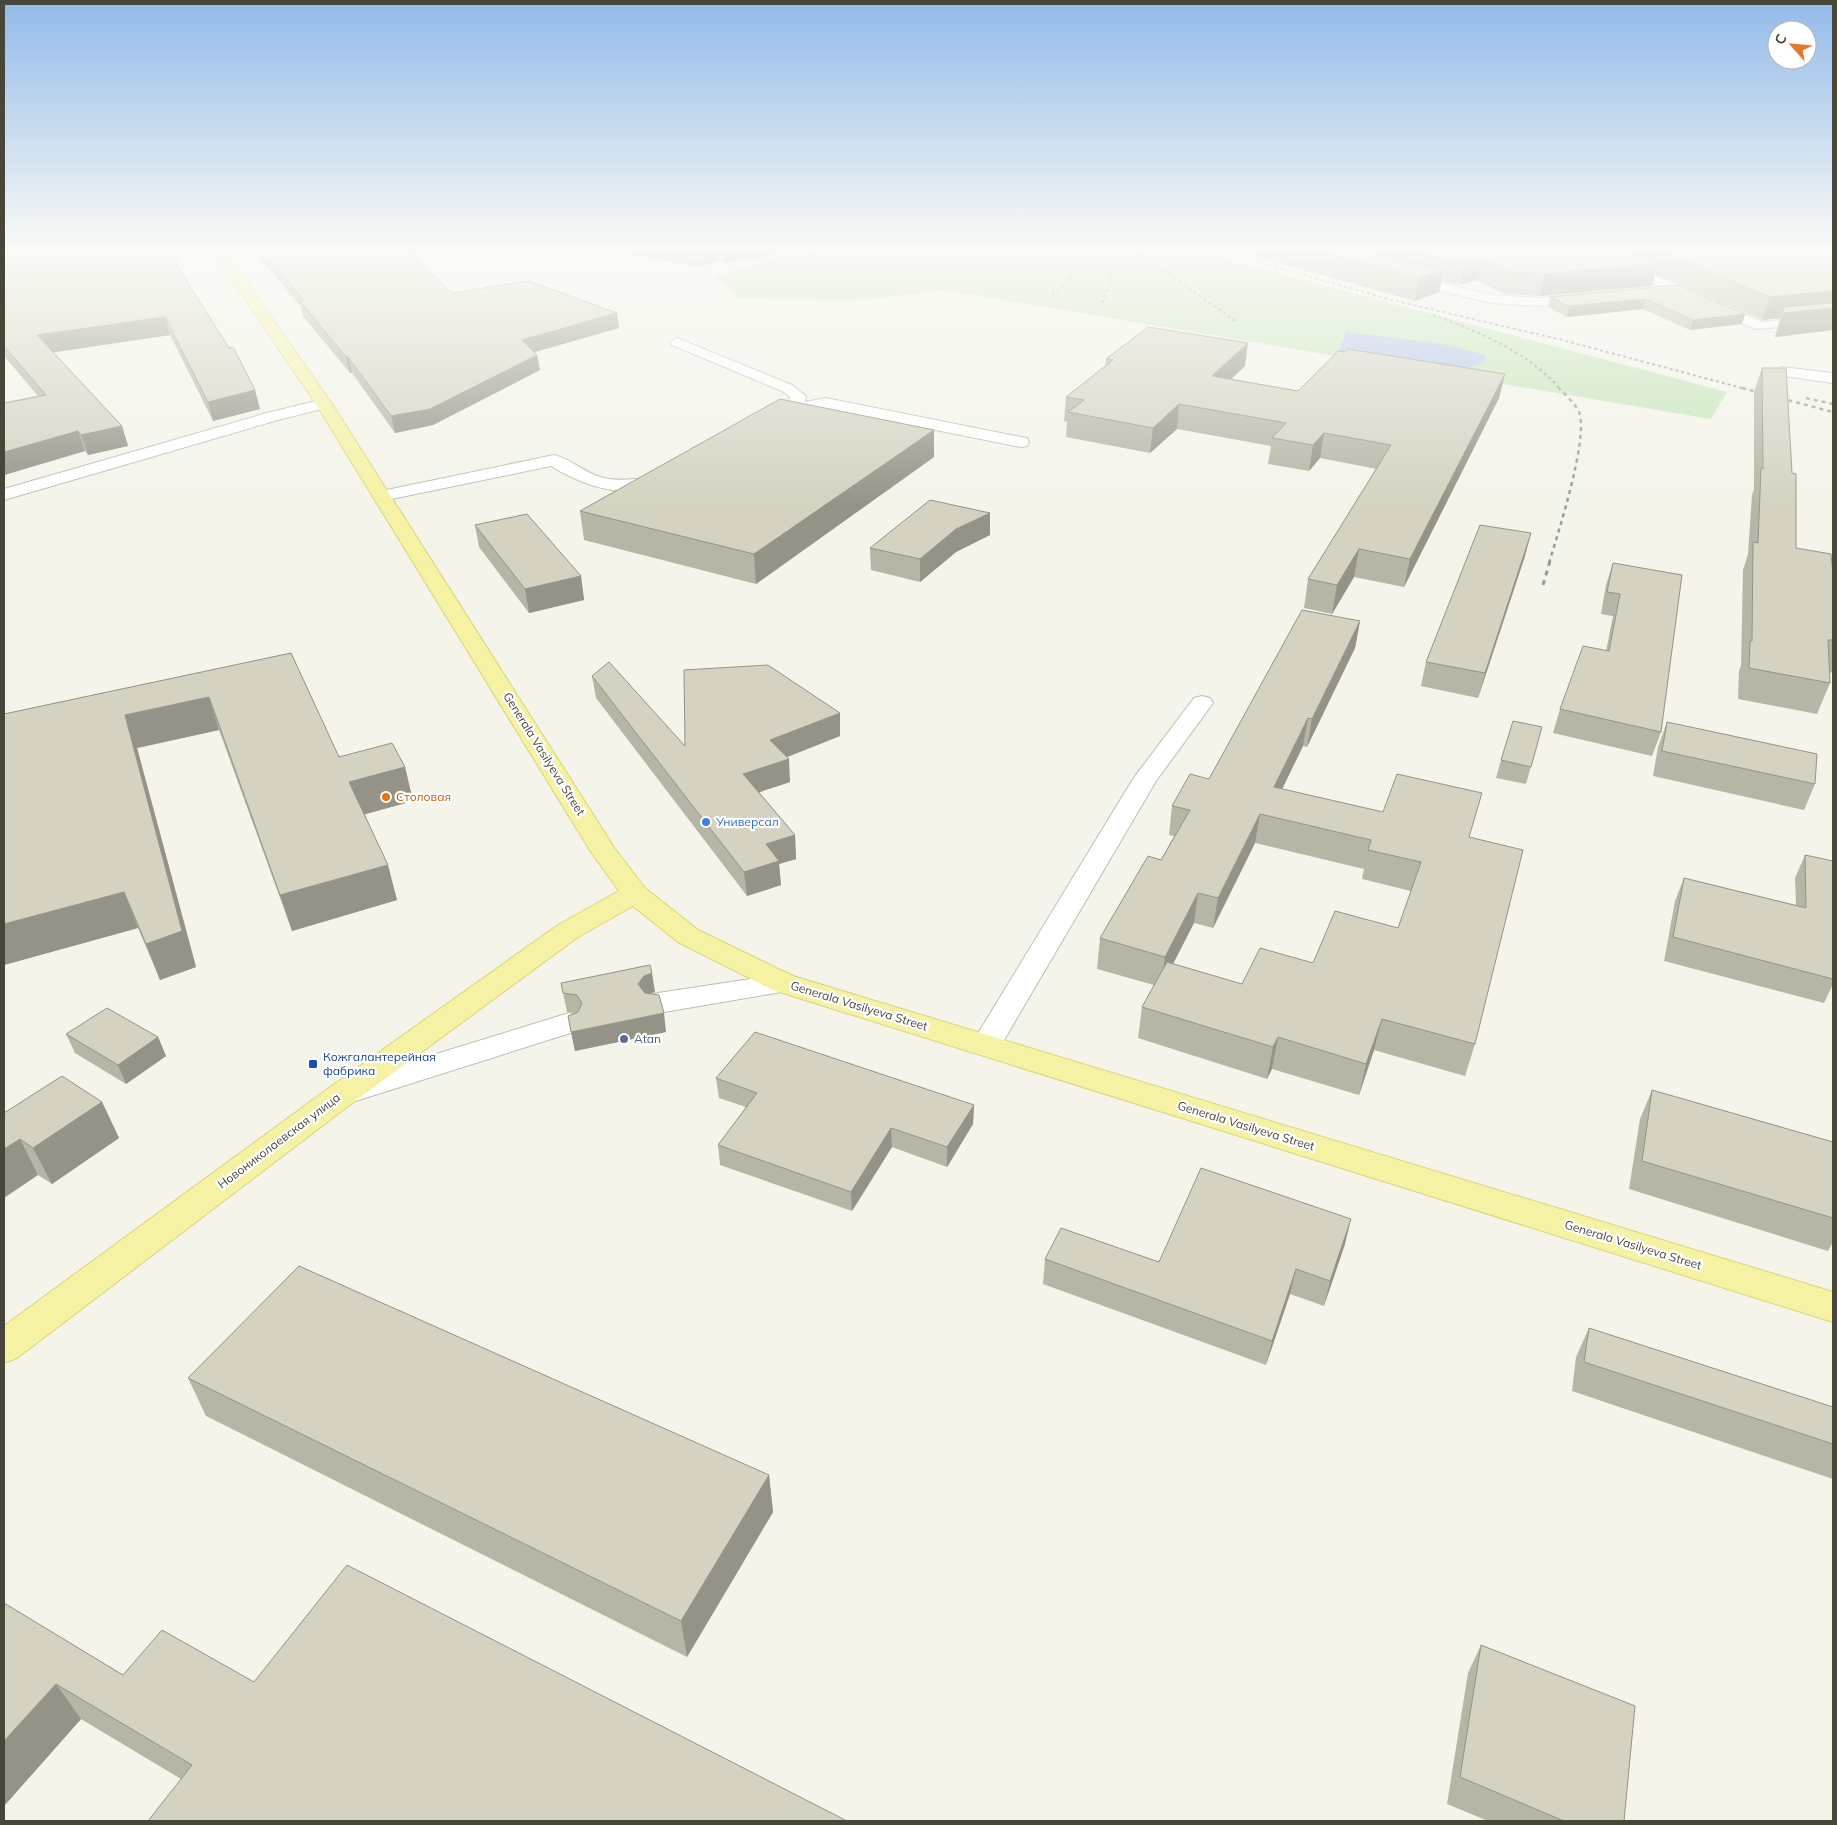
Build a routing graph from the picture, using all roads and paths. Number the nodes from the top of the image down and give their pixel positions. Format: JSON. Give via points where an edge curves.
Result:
{"nodes":[{"id":1,"x":277,"y":335,"type":"edge"},
{"id":2,"x":677,"y":342,"type":"dead end"},
{"id":3,"x":1782,"y":372,"type":"edge"},
{"id":4,"x":1833,"y":378,"type":"edge"},
{"id":5,"x":324,"y":404,"type":"junction"},
{"id":6,"x":795,"y":408,"type":"junction"},
{"id":7,"x":754,"y":432,"type":"edge"},
{"id":8,"x":1021,"y":442,"type":"dead end"},
{"id":9,"x":672,"y":479,"type":"edge"},
{"id":10,"x":4,"y":494,"type":"edge"},
{"id":11,"x":382,"y":496,"type":"junction"},
{"id":12,"x":1202,"y":703,"type":"dead end"},
{"id":13,"x":635,"y":894,"type":"junction"},
{"id":14,"x":783,"y":983,"type":"junction"},
{"id":15,"x":658,"y":1003,"type":"edge"},
{"id":16,"x":569,"y":1023,"type":"edge"},
{"id":17,"x":986,"y":1046,"type":"junction"},
{"id":18,"x":340,"y":1096,"type":"junction"},
{"id":19,"x":1833,"y":1307,"type":"edge"},
{"id":20,"x":4,"y":1347,"type":"edge"}],
"edges":[{"from":1,"to":5,"type":"main road","name":"Generala Vasilyeva Street"},
{"from":2,"to":6,"type":"street","via":[[787,388],[798,396]]},
{"from":3,"to":4,"type":"street"},
{"from":5,"to":10,"type":"street"},
{"from":5,"to":11,"type":"main road","name":"Generala Vasilyeva Street"},
{"from":6,"to":7,"type":"street"},
{"from":6,"to":8,"type":"street","via":[[826,403]]},
{"from":9,"to":11,"type":"street","via":[[664,484],[605,485],[579,477],[554,460]]},
{"from":11,"to":13,"type":"main road","name":"Generala Vasilyeva Street","via":[[604,852]]},
{"from":12,"to":17,"type":"street","via":[[1145,779]]},
{"from":13,"to":14,"type":"main road","name":"Generala Vasilyeva Street","via":[[688,936]]},
{"from":13,"to":18,"type":"main road","name":"Новониколаевская улица","via":[[568,931]]},
{"from":14,"to":15,"type":"street"},
{"from":14,"to":17,"type":"main road","name":"Generala Vasilyeva Street"},
{"from":16,"to":18,"type":"street"},
{"from":17,"to":19,"type":"main road","name":"Generala Vasilyeva Street"},
{"from":18,"to":20,"type":"main road","name":"Новониколаевская улица"}]}
